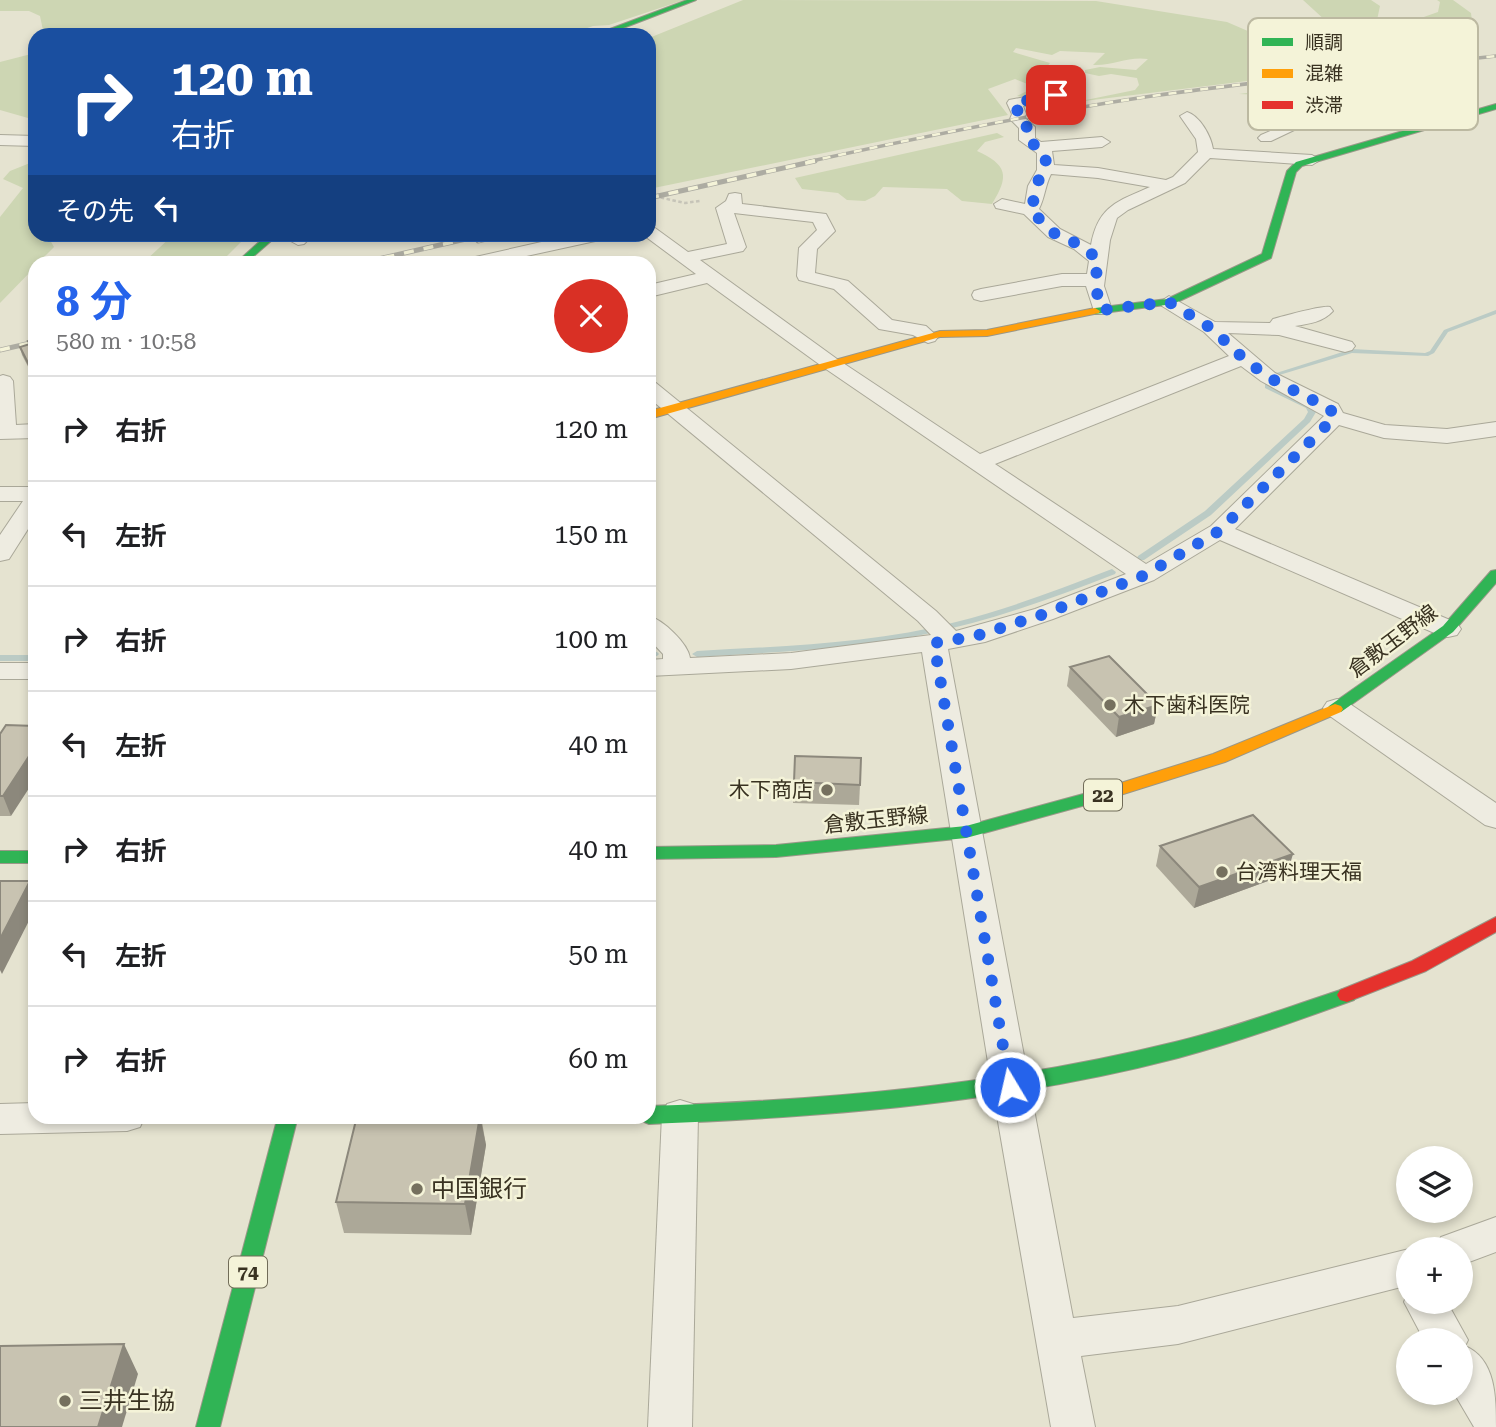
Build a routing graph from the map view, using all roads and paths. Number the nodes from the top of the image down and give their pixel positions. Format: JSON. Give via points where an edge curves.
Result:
{"nodes":[{"id":1,"x":693,"y":0,"type":"edge"},
{"id":2,"x":617,"y":28,"type":"edge"},
{"id":3,"x":1065,"y":89,"type":"dead end"},
{"id":4,"x":1187,"y":116,"type":"dead end"},
{"id":5,"x":1255,"y":130,"type":"edge"},
{"id":6,"x":1285,"y":130,"type":"edge"},
{"id":7,"x":1419,"y":130,"type":"edge"},
{"id":8,"x":1266,"y":138,"type":"junction"},
{"id":9,"x":0,"y":140,"type":"edge"},
{"id":10,"x":28,"y":141,"type":"edge"},
{"id":11,"x":1102,"y":142,"type":"dead end"},
{"id":12,"x":1038,"y":147,"type":"junction"},
{"id":13,"x":1206,"y":153,"type":"junction"},
{"id":14,"x":1277,"y":158,"type":"junction"},
{"id":15,"x":1312,"y":160,"type":"junction"},
{"id":16,"x":1046,"y":169,"type":"junction"},
{"id":17,"x":1168,"y":185,"type":"junction"},
{"id":18,"x":656,"y":196,"type":"edge"},
{"id":19,"x":731,"y":202,"type":"junction"},
{"id":20,"x":1002,"y":204,"type":"dead end"},
{"id":21,"x":1030,"y":210,"type":"junction"},
{"id":22,"x":656,"y":237,"type":"edge"},
{"id":23,"x":265,"y":242,"type":"edge"},
{"id":24,"x":567,"y":242,"type":"edge"},
{"id":25,"x":249,"y":256,"type":"edge"},
{"id":26,"x":504,"y":256,"type":"edge"},
{"id":27,"x":687,"y":258,"type":"junction"},
{"id":28,"x":1098,"y":259,"type":"junction"},
{"id":29,"x":711,"y":276,"type":"junction"},
{"id":30,"x":1095,"y":280,"type":"junction"},
{"id":31,"x":656,"y":289,"type":"edge"},
{"id":32,"x":981,"y":295,"type":"dead end"},
{"id":33,"x":1169,"y":302,"type":"junction"},
{"id":34,"x":1102,"y":310,"type":"junction"},
{"id":35,"x":1323,"y":312,"type":"dead end"},
{"id":36,"x":1249,"y":325,"type":"junction"},
{"id":37,"x":1211,"y":328,"type":"junction"},
{"id":38,"x":928,"y":337,"type":"junction"},
{"id":39,"x":1345,"y":346,"type":"dead end"},
{"id":40,"x":1243,"y":358,"type":"junction"},
{"id":41,"x":830,"y":363,"type":"junction"},
{"id":42,"x":3,"y":381,"type":"dead end"},
{"id":43,"x":656,"y":393,"type":"edge"},
{"id":44,"x":675,"y":408,"type":"junction"},
{"id":45,"x":656,"y":413,"type":"edge"},
{"id":46,"x":1335,"y":417,"type":"junction"},
{"id":47,"x":1496,"y":429,"type":"edge"},
{"id":48,"x":28,"y":431,"type":"edge"},
{"id":49,"x":2,"y":432,"type":"edge"},
{"id":50,"x":978,"y":463,"type":"junction"},
{"id":51,"x":28,"y":494,"type":"edge"},
{"id":52,"x":0,"y":495,"type":"edge"},
{"id":53,"x":28,"y":511,"type":"edge"},
{"id":54,"x":1219,"y":531,"type":"junction"},
{"id":55,"x":0,"y":554,"type":"edge"},
{"id":56,"x":1496,"y":574,"type":"edge"},
{"id":57,"x":1145,"y":575,"type":"junction"},
{"id":58,"x":1448,"y":629,"type":"junction"},
{"id":59,"x":656,"y":631,"type":"edge"},
{"id":60,"x":942,"y":642,"type":"junction"},
{"id":61,"x":656,"y":668,"type":"edge"},
{"id":62,"x":677,"y":668,"type":"junction"},
{"id":63,"x":0,"y":671,"type":"edge"},
{"id":64,"x":28,"y":671,"type":"edge"},
{"id":65,"x":1336,"y":708,"type":"junction"},
{"id":66,"x":1496,"y":818,"type":"edge"},
{"id":67,"x":966,"y":832,"type":"junction"},
{"id":68,"x":656,"y":853,"type":"edge"},
{"id":69,"x":0,"y":857,"type":"edge"},
{"id":70,"x":28,"y":857,"type":"edge"},
{"id":71,"x":1496,"y":924,"type":"edge"},
{"id":72,"x":1010,"y":1087,"type":"junction"},
{"id":73,"x":665,"y":1115,"type":"edge"},
{"id":74,"x":28,"y":1118,"type":"edge"},
{"id":75,"x":0,"y":1119,"type":"edge"},
{"id":76,"x":286,"y":1124,"type":"edge"},
{"id":77,"x":1496,"y":1234,"type":"edge"},
{"id":78,"x":1473,"y":1243,"type":"edge"},
{"id":79,"x":1396,"y":1281,"type":"edge"},
{"id":80,"x":1059,"y":1339,"type":"junction"},
{"id":81,"x":1473,"y":1385,"type":"edge"},
{"id":82,"x":1496,"y":1424,"type":"edge"},
{"id":83,"x":208,"y":1427,"type":"edge"},
{"id":84,"x":670,"y":1427,"type":"edge"},
{"id":85,"x":1073,"y":1427,"type":"edge"}],
"edges":[{"from":1,"to":2,"type":"street"},
{"from":3,"to":12,"type":"street","via":[[1014,103],[1017,119],[1027,127],[1027,140]]},
{"from":4,"to":13,"type":"street","via":[[1204,139]]},
{"from":5,"to":8,"type":"street"},
{"from":6,"to":8,"type":"street"},
{"from":7,"to":15,"type":"street"},
{"from":8,"to":14,"type":"street"},
{"from":9,"to":10,"type":"street"},
{"from":11,"to":12,"type":"street"},
{"from":12,"to":16,"type":"street","via":[[1044,151]]},
{"from":13,"to":14,"type":"street"},
{"from":13,"to":17,"type":"street"},
{"from":14,"to":15,"type":"street"},
{"from":15,"to":33,"type":"street","via":[[1292,171],[1267,256]]},
{"from":16,"to":17,"type":"street"},
{"from":16,"to":21,"type":"street"},
{"from":17,"to":28,"type":"street","via":[[1109,216]]},
{"from":18,"to":19,"type":"path"},
{"from":19,"to":27,"type":"street","via":[[724,208],[737,247]]},
{"from":19,"to":38,"type":"street","via":[[820,218],[826,230],[808,248],[806,276],[841,285],[886,325],[919,330]]},
{"from":20,"to":21,"type":"street"},
{"from":21,"to":28,"type":"street","via":[[1054,233]]},
{"from":22,"to":27,"type":"street"},
{"from":23,"to":25,"type":"street"},
{"from":24,"to":26,"type":"street"},
{"from":27,"to":29,"type":"street"},
{"from":28,"to":30,"type":"street"},
{"from":29,"to":31,"type":"street"},
{"from":29,"to":41,"type":"street"},
{"from":30,"to":32,"type":"street","via":[[1062,280]]},
{"from":30,"to":34,"type":"street"},
{"from":33,"to":34,"type":"street"},
{"from":33,"to":37,"type":"street"},
{"from":34,"to":38,"type":"street","via":[[1000,331]]},
{"from":35,"to":36,"type":"street","via":[[1292,322]]},
{"from":36,"to":37,"type":"street"},
{"from":36,"to":39,"type":"street","via":[[1312,335]]},
{"from":37,"to":40,"type":"street"},
{"from":38,"to":41,"type":"street"},
{"from":40,"to":46,"type":"street","via":[[1268,377],[1330,409]]},
{"from":40,"to":50,"type":"street"},
{"from":41,"to":44,"type":"street"},
{"from":41,"to":50,"type":"street"},
{"from":42,"to":49,"type":"street"},
{"from":43,"to":44,"type":"street"},
{"from":44,"to":45,"type":"street"},
{"from":44,"to":60,"type":"street","via":[[927,616]]},
{"from":46,"to":47,"type":"street","via":[[1384,431],[1447,436]]},
{"from":46,"to":54,"type":"street"},
{"from":48,"to":49,"type":"street"},
{"from":50,"to":57,"type":"street"},
{"from":51,"to":52,"type":"street"},
{"from":53,"to":55,"type":"street"},
{"from":54,"to":57,"type":"street"},
{"from":54,"to":58,"type":"street"},
{"from":56,"to":58,"type":"street","name":"倉敷玉野線","number":"22"},
{"from":57,"to":60,"type":"street","via":[[1044,614]]},
{"from":58,"to":65,"type":"street","name":"倉敷玉野線","number":"22"},
{"from":59,"to":62,"type":"street","via":[[676,652]]},
{"from":60,"to":62,"type":"street","via":[[790,661]]},
{"from":60,"to":67,"type":"street"},
{"from":61,"to":62,"type":"street"},
{"from":63,"to":64,"type":"street"},
{"from":65,"to":66,"type":"street"},
{"from":65,"to":67,"type":"street","name":"倉敷玉野線","number":"22","via":[[1269,741],[1178,774]]},
{"from":67,"to":68,"type":"street","name":"倉敷玉野線","number":"22","via":[[776,850]]},
{"from":67,"to":72,"type":"street"},
{"from":69,"to":70,"type":"street"},
{"from":71,"to":72,"type":"street","via":[[1408,970],[1293,1013],[1166,1053]]},
{"from":72,"to":73,"type":"street","via":[[815,1109]]},
{"from":72,"to":80,"type":"street"},
{"from":73,"to":84,"type":"street"},
{"from":74,"to":75,"type":"street"},
{"from":76,"to":83,"type":"street","number":"74"},
{"from":77,"to":78,"type":"street"},
{"from":79,"to":80,"type":"street","via":[[1178,1325]]},
{"from":80,"to":85,"type":"street"},
{"from":81,"to":82,"type":"street"}]}
